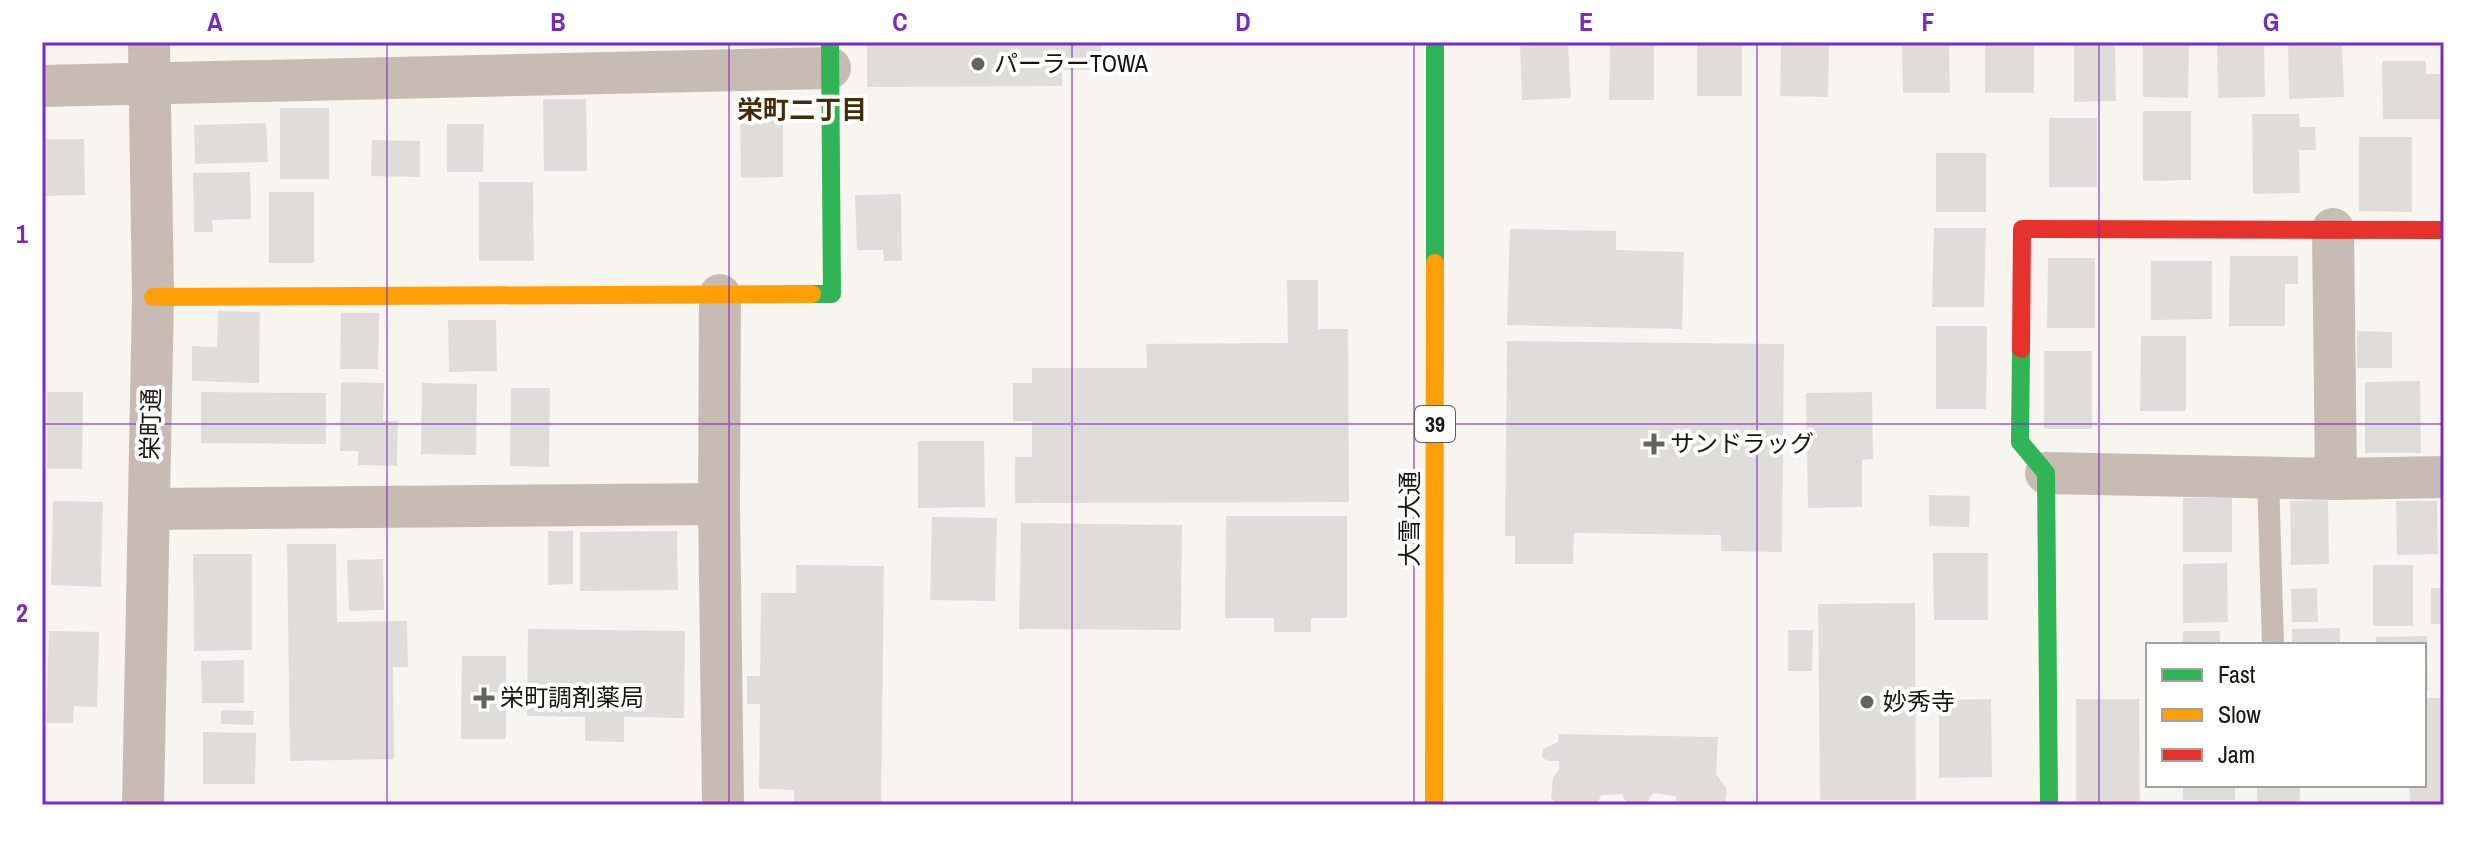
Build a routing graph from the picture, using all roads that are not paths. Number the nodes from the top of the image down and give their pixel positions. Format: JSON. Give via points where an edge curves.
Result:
{"nodes":[{"id":1,"x":149,"y":42,"type":"edge"},
{"id":2,"x":1435,"y":42,"type":"edge"},
{"id":3,"x":830,"y":55,"type":"edge"},
{"id":4,"x":482,"y":59,"type":"edge"},
{"id":5,"x":150,"y":85,"type":"junction"},
{"id":6,"x":42,"y":86,"type":"edge"},
{"id":7,"x":2333,"y":229,"type":"junction"},
{"id":8,"x":2444,"y":230,"type":"edge"},
{"id":9,"x":720,"y":295,"type":"junction"},
{"id":10,"x":153,"y":297,"type":"junction"},
{"id":11,"x":2046,"y":473,"type":"junction"},
{"id":12,"x":2268,"y":477,"type":"junction"},
{"id":13,"x":2444,"y":477,"type":"edge"},
{"id":14,"x":2336,"y":479,"type":"junction"},
{"id":15,"x":719,"y":504,"type":"junction"},
{"id":16,"x":149,"y":509,"type":"junction"},
{"id":17,"x":2273,"y":643,"type":"edge"},
{"id":18,"x":143,"y":805,"type":"edge"},
{"id":19,"x":723,"y":805,"type":"edge"},
{"id":20,"x":1434,"y":805,"type":"edge"},
{"id":21,"x":2049,"y":805,"type":"edge"}],
"edges":[{"from":1,"to":5,"type":"street","name":"栄町通"},
{"from":2,"to":20,"type":"main road","name":"大雪大通","number":"39"},
{"from":3,"to":4,"type":"street"},
{"from":3,"to":9,"type":"main road","via":[[832,294]]},
{"from":4,"to":5,"type":"street"},
{"from":5,"to":6,"type":"street"},
{"from":5,"to":10,"type":"street","name":"栄町通"},
{"from":7,"to":8,"type":"main road"},
{"from":7,"to":11,"type":"main road","via":[[2022,229],[2020,442]]},
{"from":7,"to":14,"type":"street"},
{"from":9,"to":10,"type":"main road"},
{"from":9,"to":15,"type":"street"},
{"from":10,"to":16,"type":"street","name":"栄町通"},
{"from":11,"to":12,"type":"street"},
{"from":11,"to":21,"type":"main road"},
{"from":12,"to":14,"type":"street"},
{"from":12,"to":17,"type":"lane"},
{"from":13,"to":14,"type":"street"},
{"from":15,"to":16,"type":"street"},
{"from":15,"to":19,"type":"street"},
{"from":16,"to":18,"type":"street","name":"栄町通"}]}
